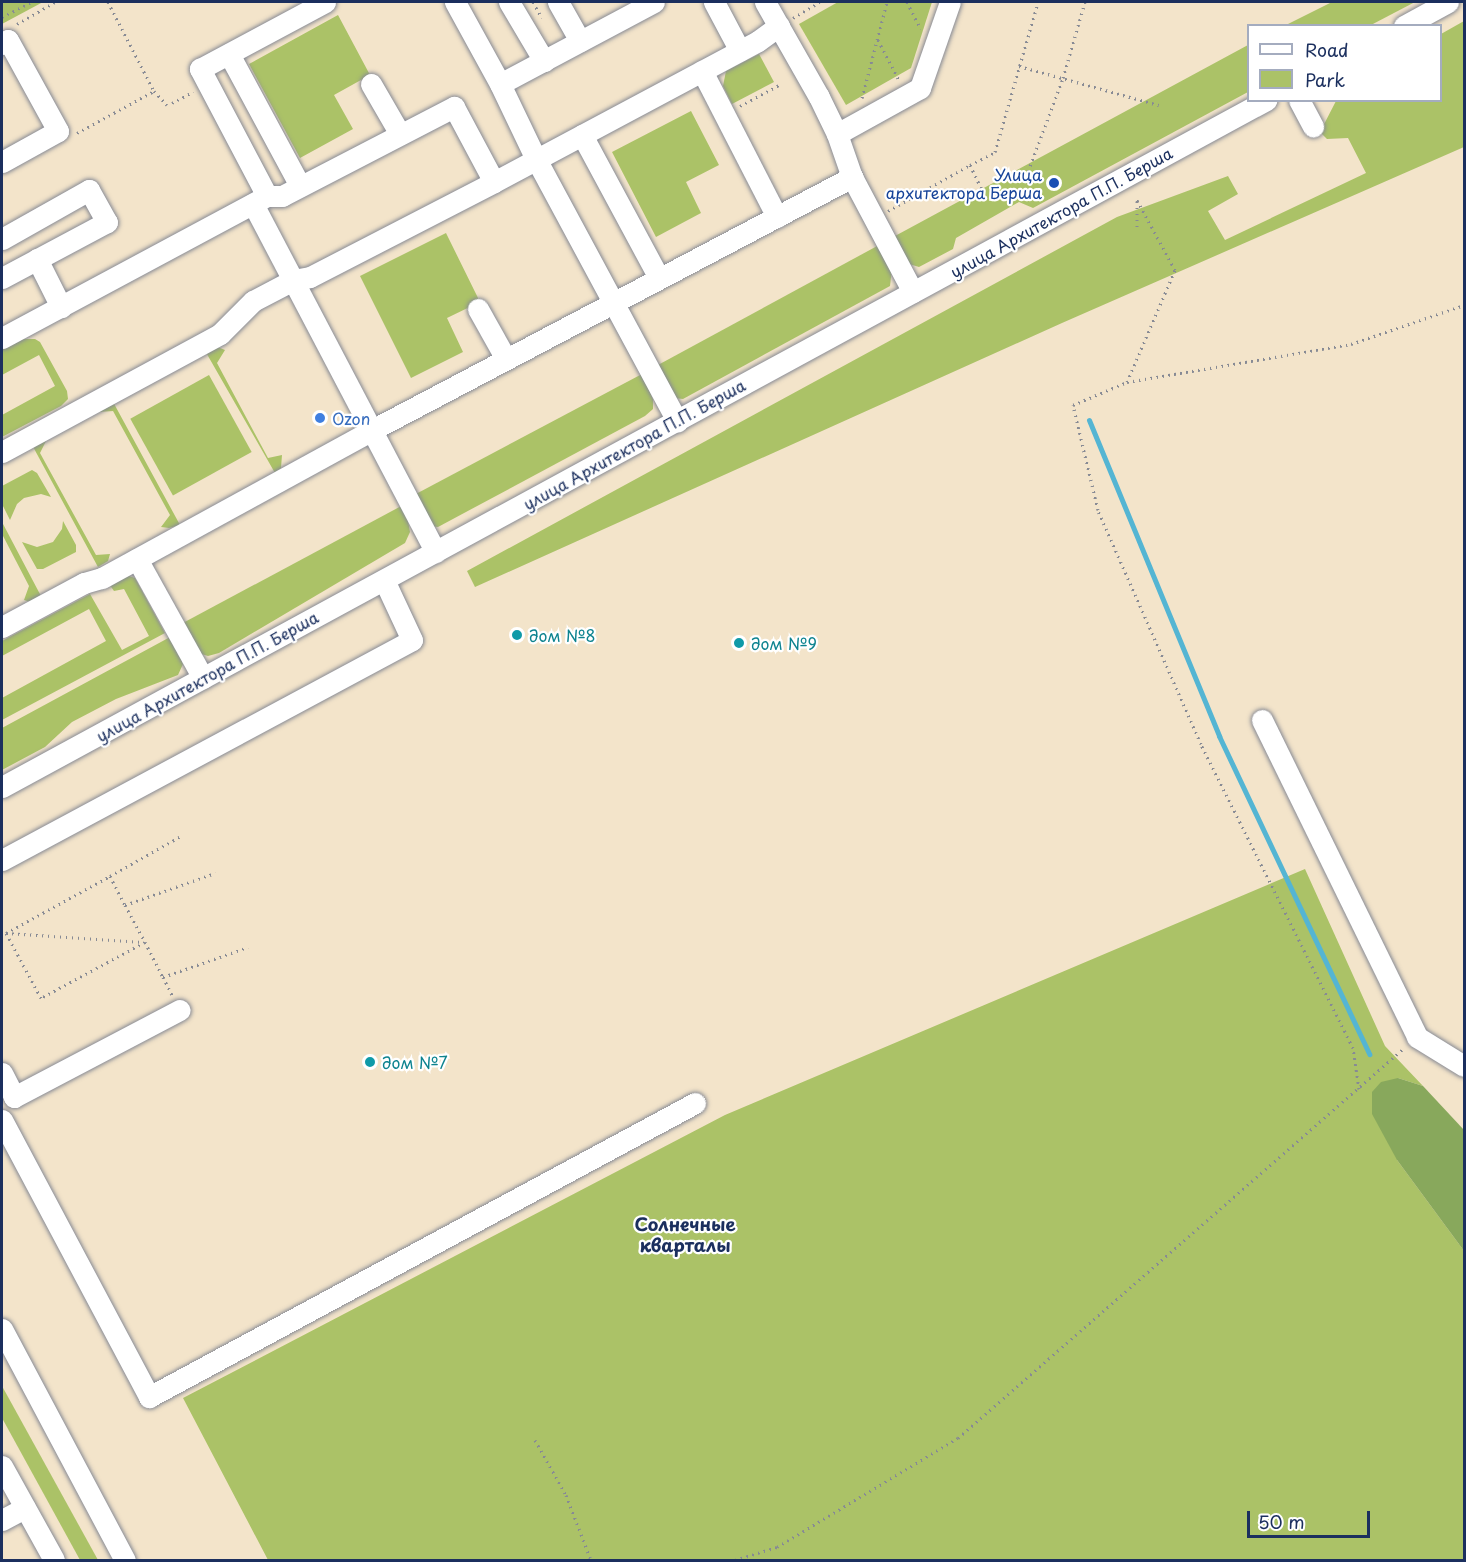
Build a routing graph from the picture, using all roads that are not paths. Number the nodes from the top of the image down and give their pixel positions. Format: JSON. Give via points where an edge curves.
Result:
{"nodes":[{"id":1,"x":325,"y":2,"type":"edge"},
{"id":2,"x":455,"y":2,"type":"edge"},
{"id":3,"x":509,"y":2,"type":"edge"},
{"id":4,"x":558,"y":2,"type":"edge"},
{"id":5,"x":654,"y":2,"type":"edge"},
{"id":6,"x":714,"y":2,"type":"edge"},
{"id":7,"x":765,"y":2,"type":"edge"},
{"id":8,"x":950,"y":2,"type":"edge"},
{"id":9,"x":1448,"y":2,"type":"edge"},
{"id":10,"x":1408,"y":24,"type":"edge"},
{"id":11,"x":779,"y":26,"type":"junction"},
{"id":12,"x":580,"y":41,"type":"junction"},
{"id":13,"x":2,"y":44,"type":"edge"},
{"id":14,"x":740,"y":51,"type":"junction"},
{"id":15,"x":229,"y":54,"type":"junction"},
{"id":16,"x":544,"y":61,"type":"junction"},
{"id":17,"x":702,"y":71,"type":"junction"},
{"id":18,"x":371,"y":84,"type":"dead end"},
{"id":19,"x":500,"y":84,"type":"junction"},
{"id":20,"x":1262,"y":102,"type":"edge"},
{"id":21,"x":1300,"y":102,"type":"edge"},
{"id":22,"x":1313,"y":126,"type":"dead end"},
{"id":23,"x":846,"y":129,"type":"junction"},
{"id":24,"x":400,"y":134,"type":"junction"},
{"id":25,"x":582,"y":135,"type":"junction"},
{"id":26,"x":536,"y":159,"type":"junction"},
{"id":27,"x":2,"y":162,"type":"edge"},
{"id":28,"x":852,"y":177,"type":"junction"},
{"id":29,"x":494,"y":182,"type":"junction"},
{"id":30,"x":300,"y":186,"type":"junction"},
{"id":31,"x":260,"y":200,"type":"junction"},
{"id":32,"x":777,"y":217,"type":"junction"},
{"id":33,"x":2,"y":239,"type":"edge"},
{"id":34,"x":36,"y":259,"type":"junction"},
{"id":35,"x":2,"y":278,"type":"edge"},
{"id":36,"x":659,"y":278,"type":"junction"},
{"id":37,"x":293,"y":280,"type":"junction"},
{"id":38,"x":913,"y":292,"type":"junction"},
{"id":39,"x":612,"y":303,"type":"junction"},
{"id":40,"x":61,"y":306,"type":"junction"},
{"id":41,"x":478,"y":309,"type":"dead end"},
{"id":42,"x":2,"y":338,"type":"edge"},
{"id":43,"x":506,"y":359,"type":"junction"},
{"id":44,"x":677,"y":421,"type":"junction"},
{"id":45,"x":372,"y":430,"type":"junction"},
{"id":46,"x":2,"y":452,"type":"edge"},
{"id":47,"x":436,"y":552,"type":"junction"},
{"id":48,"x":137,"y":559,"type":"junction"},
{"id":49,"x":384,"y":580,"type":"junction"},
{"id":50,"x":2,"y":627,"type":"edge"},
{"id":51,"x":202,"y":678,"type":"junction"},
{"id":52,"x":1262,"y":720,"type":"dead end"},
{"id":53,"x":2,"y":788,"type":"edge"},
{"id":54,"x":2,"y":860,"type":"edge"},
{"id":55,"x":180,"y":1010,"type":"road end"},
{"id":56,"x":1464,"y":1066,"type":"edge"},
{"id":57,"x":2,"y":1073,"type":"edge"},
{"id":58,"x":695,"y":1103,"type":"dead end"},
{"id":59,"x":2,"y":1120,"type":"edge"},
{"id":60,"x":2,"y":1329,"type":"edge"},
{"id":61,"x":2,"y":1466,"type":"edge"},
{"id":62,"x":24,"y":1508,"type":"junction"},
{"id":63,"x":2,"y":1520,"type":"edge"},
{"id":64,"x":54,"y":1560,"type":"edge"},
{"id":65,"x":125,"y":1560,"type":"edge"}],
"edges":[{"from":1,"to":15,"type":"street"},
{"from":2,"to":19,"type":"street"},
{"from":3,"to":16,"type":"street"},
{"from":4,"to":12,"type":"street"},
{"from":5,"to":12,"type":"street"},
{"from":6,"to":14,"type":"street"},
{"from":7,"to":11,"type":"street"},
{"from":8,"to":23,"type":"street","via":[[920,88]]},
{"from":9,"to":10,"type":"street"},
{"from":11,"to":14,"type":"street"},
{"from":11,"to":23,"type":"street"},
{"from":12,"to":16,"type":"street"},
{"from":13,"to":27,"type":"street","via":[[8,40],[68,129]]},
{"from":14,"to":17,"type":"street"},
{"from":15,"to":30,"type":"street"},
{"from":15,"to":31,"type":"street","via":[[200,69]]},
{"from":16,"to":19,"type":"street"},
{"from":17,"to":25,"type":"street"},
{"from":17,"to":32,"type":"street"},
{"from":18,"to":24,"type":"street"},
{"from":19,"to":26,"type":"street"},
{"from":20,"to":38,"type":"street","name":"улица Архитектора П.П. Берша"},
{"from":21,"to":22,"type":"street"},
{"from":23,"to":28,"type":"street"},
{"from":24,"to":29,"type":"street","via":[[454,107]]},
{"from":24,"to":30,"type":"street"},
{"from":25,"to":26,"type":"street"},
{"from":25,"to":36,"type":"street"},
{"from":26,"to":29,"type":"street"},
{"from":26,"to":39,"type":"street"},
{"from":28,"to":32,"type":"street"},
{"from":28,"to":38,"type":"street"},
{"from":29,"to":37,"type":"street","via":[[310,277]]},
{"from":30,"to":31,"type":"street","via":[[282,196]]},
{"from":31,"to":37,"type":"street"},
{"from":31,"to":40,"type":"street"},
{"from":32,"to":36,"type":"street"},
{"from":33,"to":34,"type":"street","via":[[89,190],[107,222]]},
{"from":34,"to":35,"type":"street"},
{"from":34,"to":40,"type":"street"},
{"from":36,"to":39,"type":"street"},
{"from":37,"to":45,"type":"street"},
{"from":37,"to":46,"type":"street","via":[[253,301],[220,334]]},
{"from":38,"to":44,"type":"street","name":"улица Архитектора П.П. Берша"},
{"from":39,"to":43,"type":"street"},
{"from":39,"to":44,"type":"street"},
{"from":40,"to":42,"type":"street"},
{"from":41,"to":43,"type":"street"},
{"from":43,"to":45,"type":"street"},
{"from":44,"to":47,"type":"street","name":"улица Архитектора П.П. Берша"},
{"from":45,"to":47,"type":"street"},
{"from":45,"to":48,"type":"street"},
{"from":47,"to":49,"type":"street","name":"улица Архитектора П.П. Берша"},
{"from":48,"to":50,"type":"street","via":[[102,579],[84,582]]},
{"from":48,"to":51,"type":"street"},
{"from":49,"to":51,"type":"street","name":"улица Архитектора П.П. Берша"},
{"from":49,"to":54,"type":"street","via":[[412,640]]},
{"from":51,"to":53,"type":"street","name":"улица Архитектора П.П. Берша"},
{"from":52,"to":56,"type":"street","via":[[1416,1037]]},
{"from":55,"to":57,"type":"street","via":[[14,1096]]},
{"from":58,"to":59,"type":"street","via":[[149,1397]]},
{"from":60,"to":65,"type":"street"},
{"from":61,"to":62,"type":"street"},
{"from":62,"to":63,"type":"street"},
{"from":62,"to":64,"type":"street"}]}
